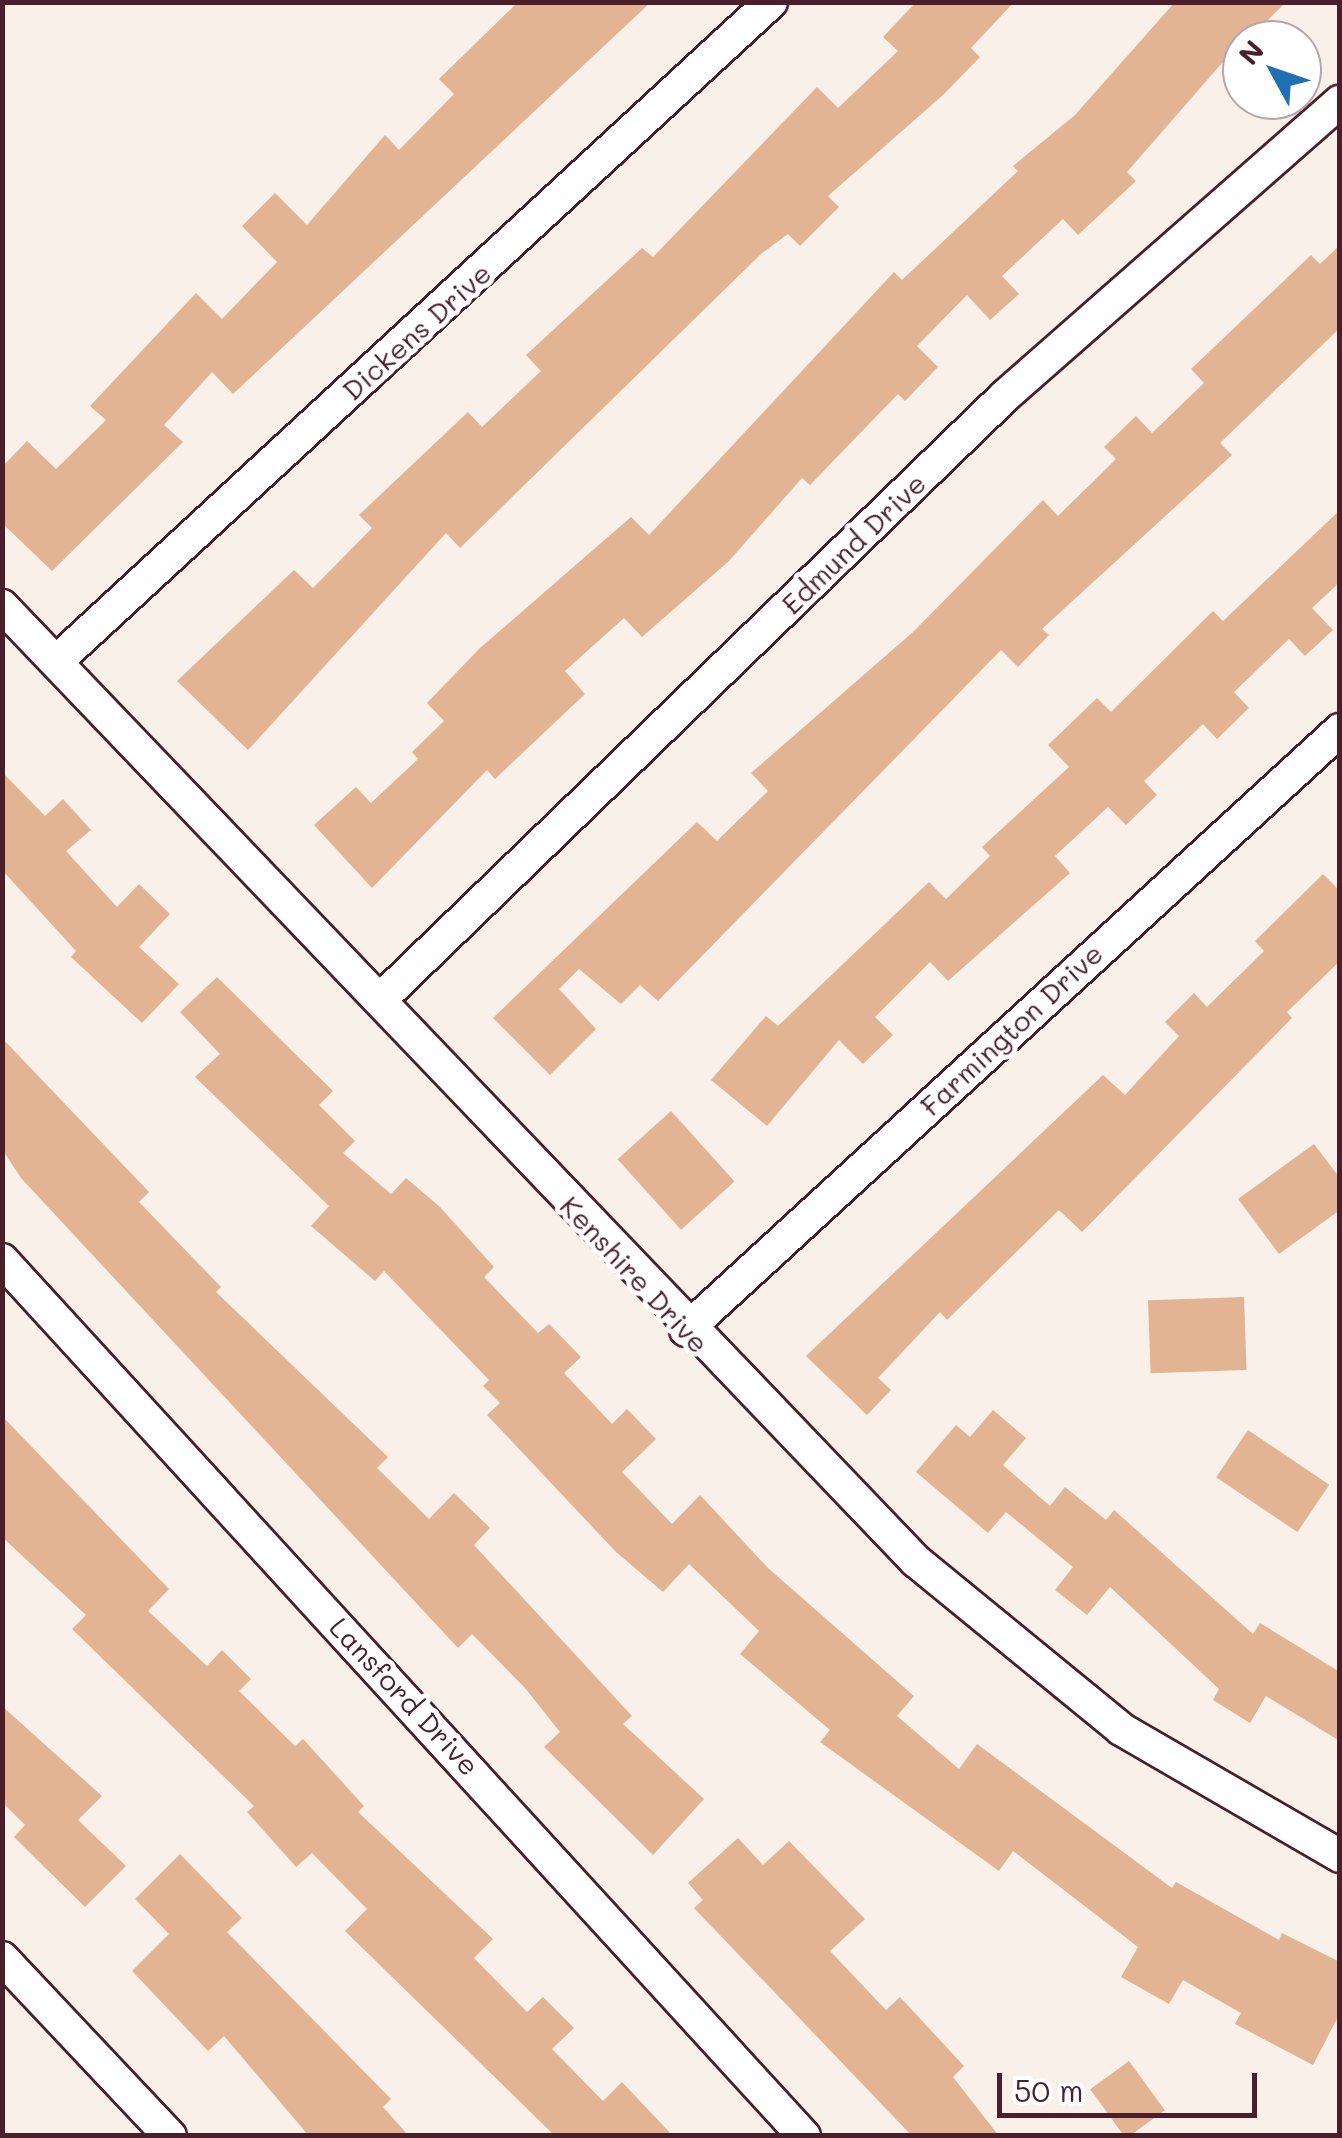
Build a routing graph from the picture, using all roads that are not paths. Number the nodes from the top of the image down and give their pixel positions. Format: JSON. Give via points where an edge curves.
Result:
{"nodes":[{"id":1,"x":771,"y":2,"type":"edge"},
{"id":2,"x":1340,"y":102,"type":"edge"},
{"id":3,"x":2,"y":606,"type":"edge"},
{"id":4,"x":59,"y":659,"type":"junction"},
{"id":5,"x":1340,"y":730,"type":"edge"},
{"id":6,"x":381,"y":999,"type":"junction"},
{"id":7,"x":2,"y":1260,"type":"edge"},
{"id":8,"x":686,"y":1330,"type":"junction"},
{"id":9,"x":1340,"y":1856,"type":"edge"},
{"id":10,"x":2,"y":1958,"type":"edge"},
{"id":11,"x":170,"y":2136,"type":"edge"},
{"id":12,"x":804,"y":2136,"type":"edge"}],
"edges":[{"from":1,"to":4,"type":"street","name":"Dickens Drive"},
{"from":2,"to":6,"type":"street","name":"Edmund Drive","via":[[1005,396]]},
{"from":3,"to":4,"type":"street","name":"Kenshire Drive"},
{"from":4,"to":6,"type":"street","name":"Kenshire Drive"},
{"from":5,"to":8,"type":"street","name":"Farmington Drive"},
{"from":6,"to":8,"type":"street","name":"Kenshire Drive"},
{"from":7,"to":12,"type":"street","name":"Lansford Drive"},
{"from":8,"to":9,"type":"street","name":"Kenshire Drive","via":[[916,1561],[1022,1652],[1190,1775]]},
{"from":10,"to":11,"type":"street"}]}
